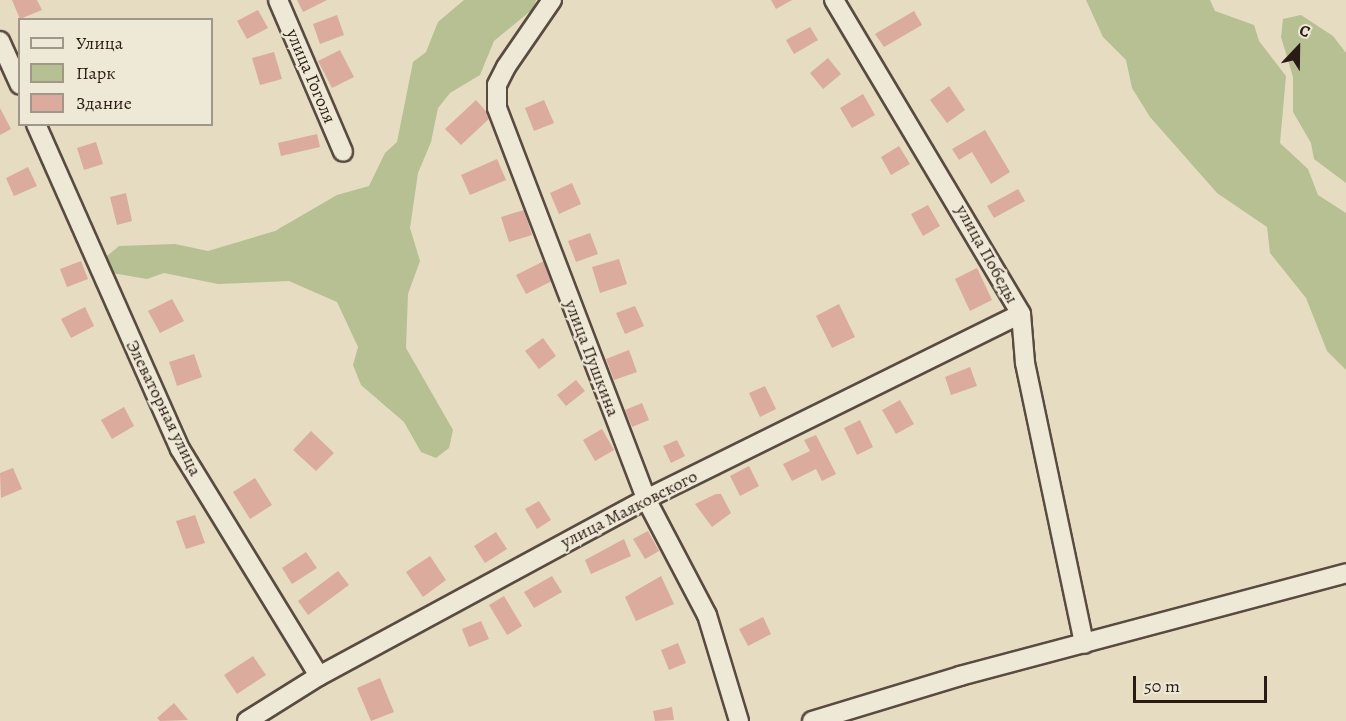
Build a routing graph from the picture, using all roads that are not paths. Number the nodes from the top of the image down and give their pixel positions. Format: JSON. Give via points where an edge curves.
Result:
{"nodes":[{"id":1,"x":278,"y":0,"type":"edge"},
{"id":2,"x":552,"y":0,"type":"edge"},
{"id":3,"x":834,"y":0,"type":"edge"},
{"id":4,"x":0,"y":40,"type":"edge"},
{"id":5,"x":18,"y":80,"type":"edge"},
{"id":6,"x":37,"y":126,"type":"edge"},
{"id":7,"x":343,"y":152,"type":"dead end"},
{"id":8,"x":1021,"y":315,"type":"junction"},
{"id":9,"x":646,"y":499,"type":"junction"},
{"id":10,"x":1346,"y":573,"type":"edge"},
{"id":11,"x":1083,"y":644,"type":"junction"},
{"id":12,"x":319,"y":676,"type":"junction"},
{"id":13,"x":246,"y":721,"type":"edge"},
{"id":14,"x":739,"y":721,"type":"edge"},
{"id":15,"x":812,"y":721,"type":"edge"}],
"edges":[{"from":1,"to":7,"type":"street","name":"улица Гоголя"},
{"from":2,"to":9,"type":"street","name":"улица Пушкина","via":[[506,67],[497,85],[497,108]]},
{"from":3,"to":8,"type":"street","name":"улица Победы"},
{"from":4,"to":5,"type":"street"},
{"from":6,"to":12,"type":"street","name":"Элеваторная улица","via":[[180,449]]},
{"from":8,"to":9,"type":"street","name":"улица Маяковского"},
{"from":8,"to":11,"type":"street","name":"улица Победы","via":[[1025,363]]},
{"from":9,"to":12,"type":"street","name":"улица Маяковского"},
{"from":9,"to":14,"type":"street","name":"улица Пушкина","via":[[707,615]]},
{"from":10,"to":11,"type":"street"},
{"from":11,"to":15,"type":"street","via":[[863,703]]},
{"from":12,"to":13,"type":"street","name":"улица Маяковского"}]}
